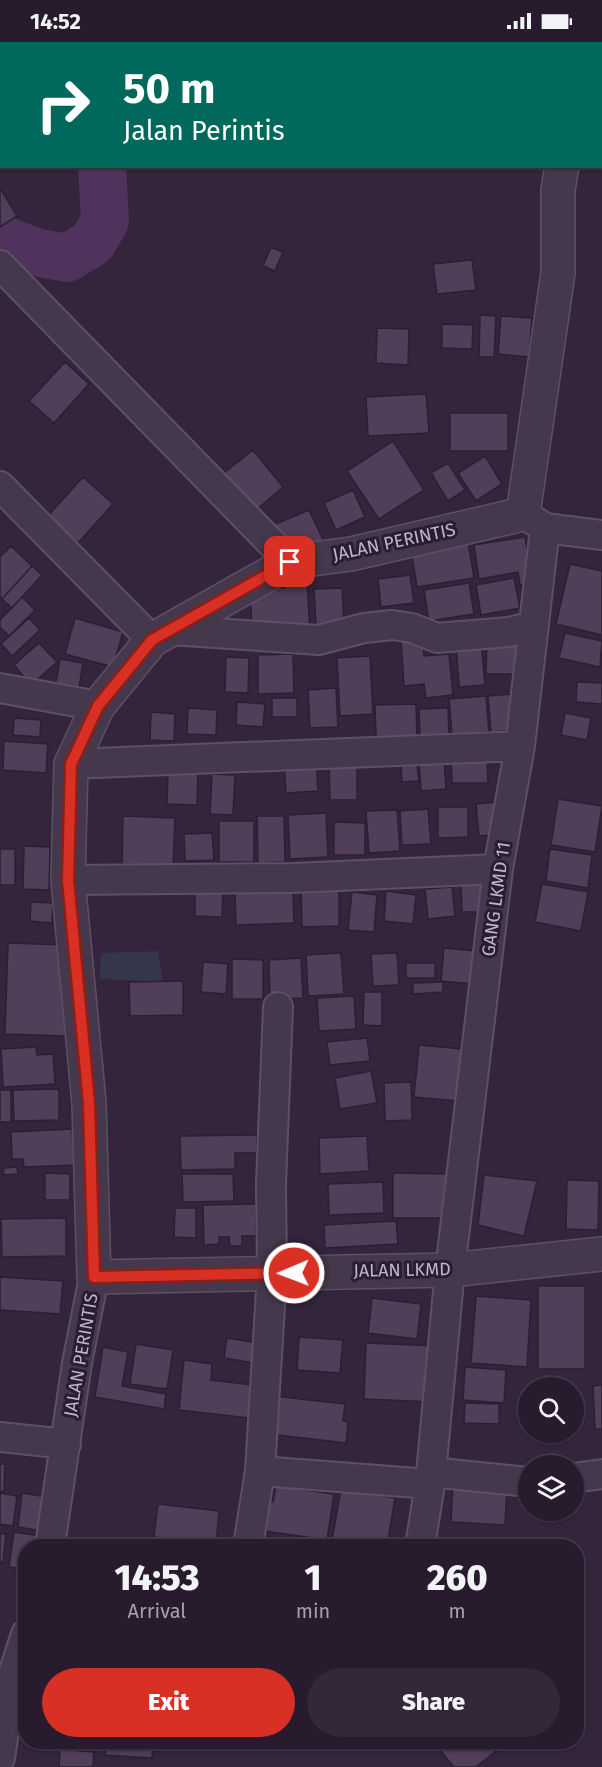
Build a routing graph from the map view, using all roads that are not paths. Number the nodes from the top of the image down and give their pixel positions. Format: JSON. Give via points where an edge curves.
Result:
{"nodes":[{"id":1,"x":562,"y":168,"type":"edge"},
{"id":2,"x":0,"y":265,"type":"edge"},
{"id":3,"x":0,"y":486,"type":"edge"},
{"id":4,"x":534,"y":521,"type":"junction"},
{"id":5,"x":602,"y":535,"type":"edge"},
{"id":6,"x":290,"y":562,"type":"junction"},
{"id":7,"x":534,"y":626,"type":"junction"},
{"id":8,"x":160,"y":635,"type":"junction"},
{"id":9,"x":1,"y":686,"type":"edge"},
{"id":10,"x":98,"y":706,"type":"junction"},
{"id":11,"x":520,"y":746,"type":"junction"},
{"id":12,"x":71,"y":764,"type":"junction"},
{"id":13,"x":498,"y":869,"type":"junction"},
{"id":14,"x":68,"y":880,"type":"junction"},
{"id":15,"x":278,"y":1007,"type":"dead end"},
{"id":16,"x":602,"y":1254,"type":"edge"},
{"id":17,"x":450,"y":1270,"type":"junction"},
{"id":18,"x":272,"y":1273,"type":"junction"},
{"id":19,"x":94,"y":1277,"type":"junction"},
{"id":20,"x":0,"y":1437,"type":"edge"},
{"id":21,"x":66,"y":1444,"type":"junction"},
{"id":22,"x":260,"y":1471,"type":"junction"},
{"id":23,"x":602,"y":1474,"type":"edge"},
{"id":24,"x":584,"y":1476,"type":"edge"},
{"id":25,"x":431,"y":1478,"type":"junction"},
{"id":26,"x":518,"y":1482,"type":"edge"},
{"id":27,"x":51,"y":1539,"type":"edge"},
{"id":28,"x":249,"y":1539,"type":"edge"},
{"id":29,"x":421,"y":1539,"type":"edge"},
{"id":30,"x":18,"y":1651,"type":"edge"},
{"id":31,"x":6,"y":1677,"type":"edge"},
{"id":32,"x":0,"y":1758,"type":"edge"}],
"edges":[{"from":1,"to":4,"type":"street","via":[[558,273]]},
{"from":2,"to":6,"type":"street"},
{"from":3,"to":8,"type":"street"},
{"from":4,"to":5,"type":"street"},
{"from":4,"to":6,"type":"street","name":"JALAN PERINTIS"},
{"from":4,"to":7,"type":"street","name":"GANG LKMD 11"},
{"from":6,"to":8,"type":"street","name":"JALAN PERINTIS"},
{"from":7,"to":8,"type":"street","via":[[436,638],[392,625],[319,640]]},
{"from":7,"to":11,"type":"street","name":"GANG LKMD 11"},
{"from":8,"to":10,"type":"street","name":"JALAN PERINTIS"},
{"from":9,"to":10,"type":"street"},
{"from":10,"to":12,"type":"street","name":"JALAN PERINTIS"},
{"from":11,"to":12,"type":"street"},
{"from":11,"to":13,"type":"street","name":"GANG LKMD 11"},
{"from":12,"to":14,"type":"street","name":"JALAN PERINTIS"},
{"from":13,"to":14,"type":"street","via":[[293,878]]},
{"from":13,"to":17,"type":"street","name":"GANG LKMD 11"},
{"from":14,"to":19,"type":"street","name":"JALAN PERINTIS","via":[[89,1103]]},
{"from":15,"to":18,"type":"street","via":[[271,1184]]},
{"from":16,"to":17,"type":"street","name":"JALAN LKMD"},
{"from":17,"to":18,"type":"street","name":"JALAN LKMD"},
{"from":17,"to":25,"type":"street","name":"GANG LKMD 11"},
{"from":18,"to":19,"type":"street","name":"JALAN LKMD"},
{"from":18,"to":22,"type":"street"},
{"from":19,"to":21,"type":"street","name":"JALAN PERINTIS"},
{"from":20,"to":21,"type":"street"},
{"from":21,"to":27,"type":"street","name":"JALAN PERINTIS"},
{"from":22,"to":25,"type":"street"},
{"from":22,"to":28,"type":"street"},
{"from":23,"to":24,"type":"street"},
{"from":25,"to":26,"type":"street"},
{"from":25,"to":29,"type":"street","name":"GANG LKMD 11"},
{"from":30,"to":31,"type":"street"},
{"from":31,"to":32,"type":"street"}]}
